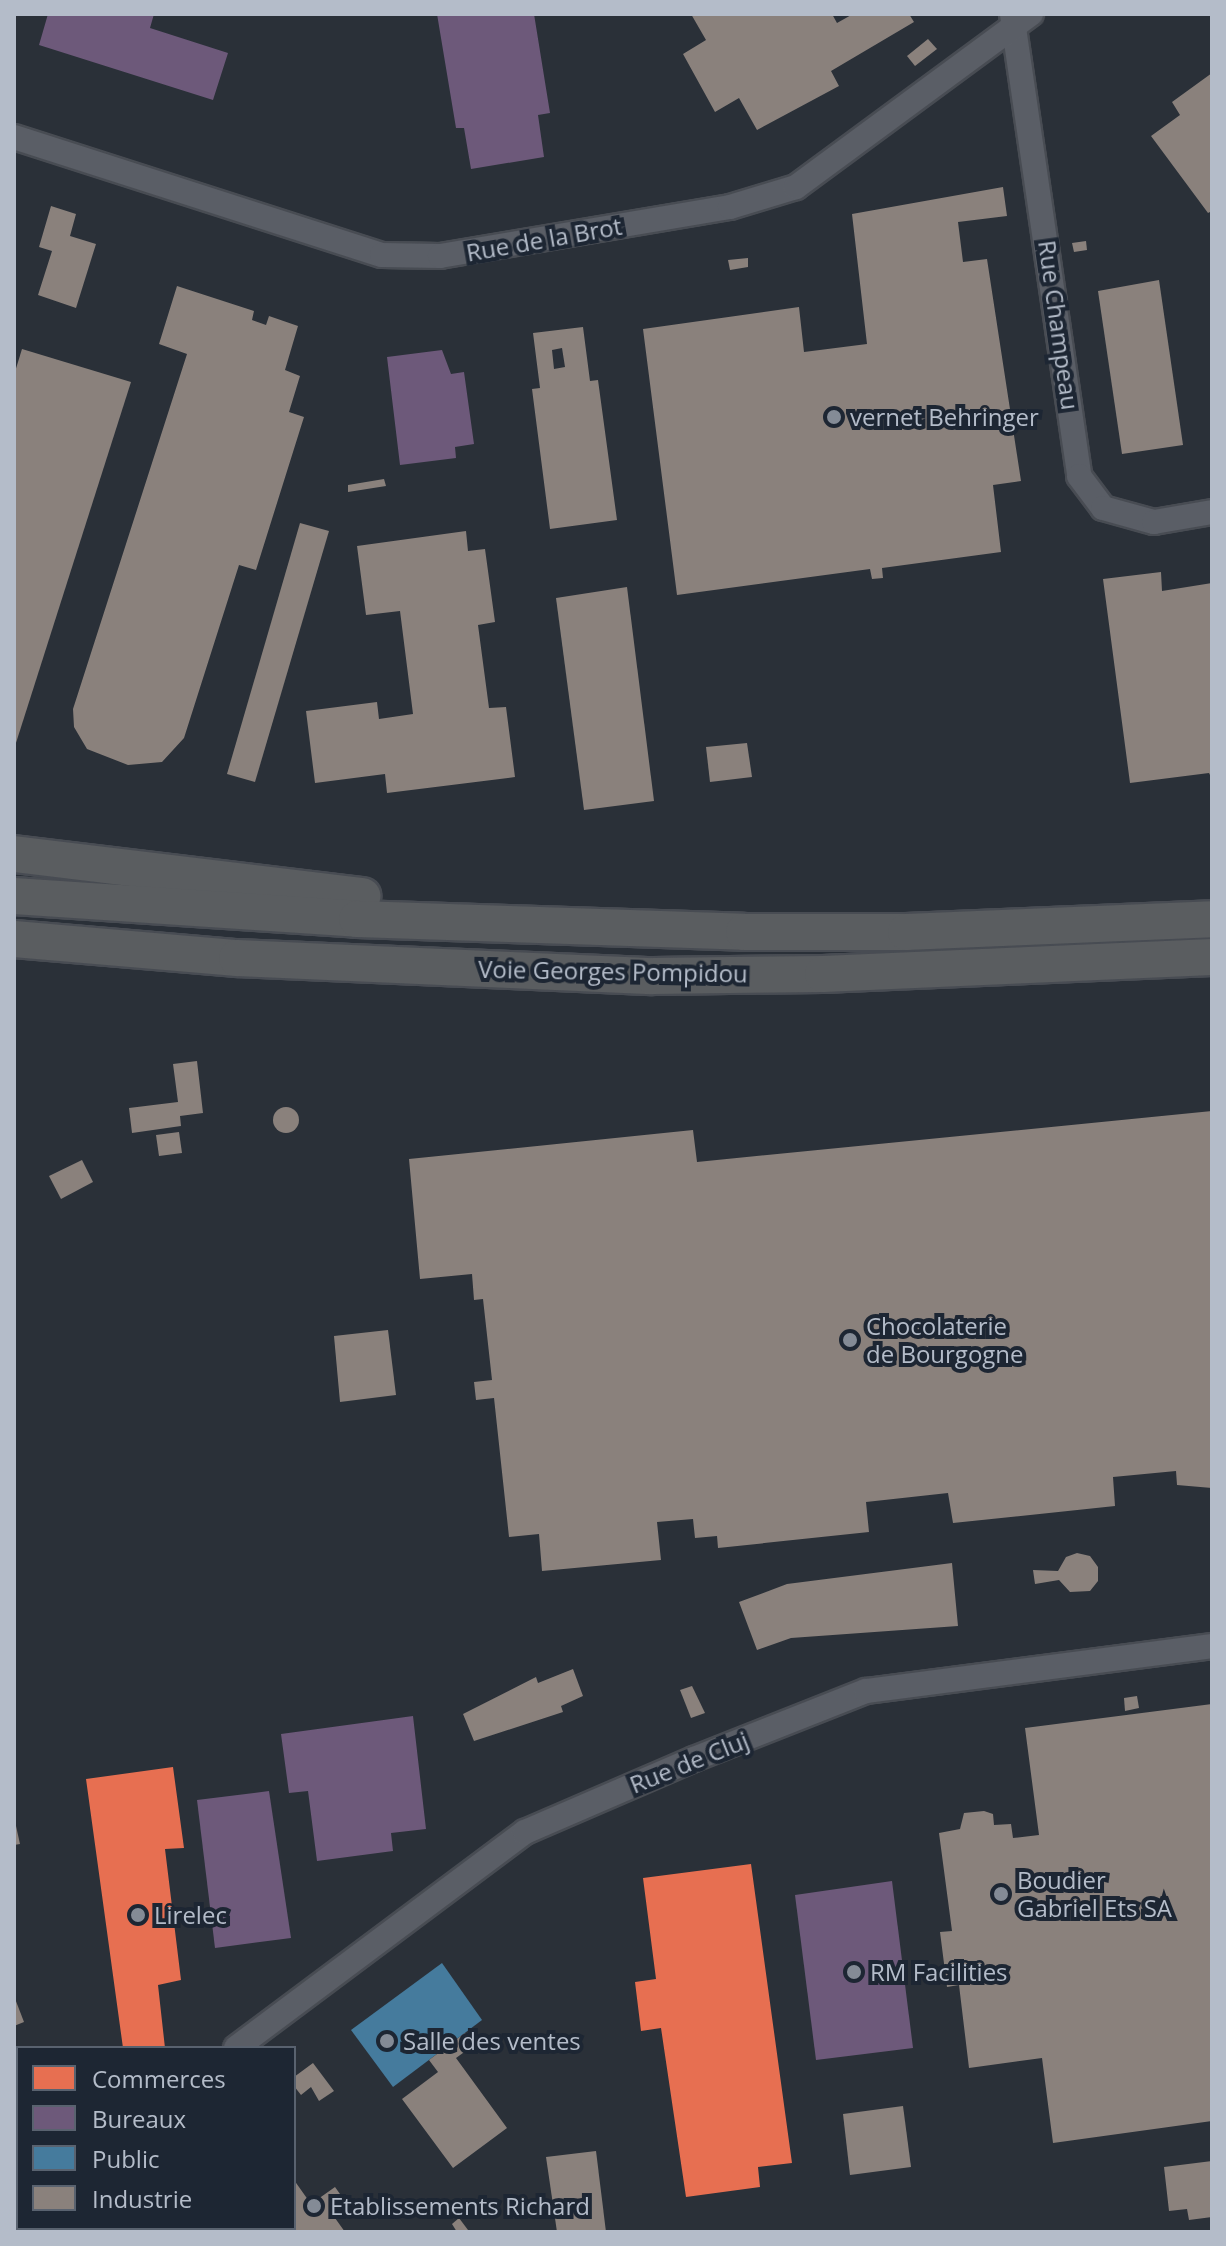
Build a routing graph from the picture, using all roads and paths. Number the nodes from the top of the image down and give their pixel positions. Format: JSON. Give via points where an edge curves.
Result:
{"nodes":[{"id":1,"x":1020,"y":17,"type":"edge"},
{"id":2,"x":14,"y":137,"type":"edge"},
{"id":3,"x":1212,"y":512,"type":"edge"},
{"id":4,"x":14,"y":854,"type":"edge"},
{"id":5,"x":14,"y":896,"type":"edge"},
{"id":6,"x":1212,"y":919,"type":"edge"},
{"id":7,"x":579,"y":927,"type":"junction"},
{"id":8,"x":14,"y":939,"type":"edge"},
{"id":9,"x":1212,"y":957,"type":"edge"},
{"id":10,"x":237,"y":958,"type":"junction"},
{"id":11,"x":14,"y":959,"type":"edge"},
{"id":12,"x":1212,"y":1646,"type":"edge"},
{"id":13,"x":239,"y":2046,"type":"edge"}],
"edges":[{"from":1,"to":2,"type":"street","name":"Rue de la Brot","via":[[796,187],[730,207],[440,256],[382,255]]},
{"from":1,"to":3,"type":"street","name":"Rue Champeau","via":[[1079,476],[1103,508],[1154,522]]},
{"from":4,"to":7,"type":"highway","via":[[227,883],[500,908]]},
{"from":5,"to":7,"type":"highway","name":"Voie Georges Pompidou"},
{"from":6,"to":7,"type":"highway","name":"Voie Georges Pompidou","via":[[906,932]]},
{"from":8,"to":10,"type":"highway","name":"Voie Georges Pompidou"},
{"from":9,"to":10,"type":"highway","name":"Voie Georges Pompidou","via":[[977,969],[653,976]]},
{"from":10,"to":11,"type":"highway","via":[[98,963]]},
{"from":12,"to":13,"type":"street","name":"Rue de Cluj","via":[[866,1691],[694,1759],[525,1832]]}]}
